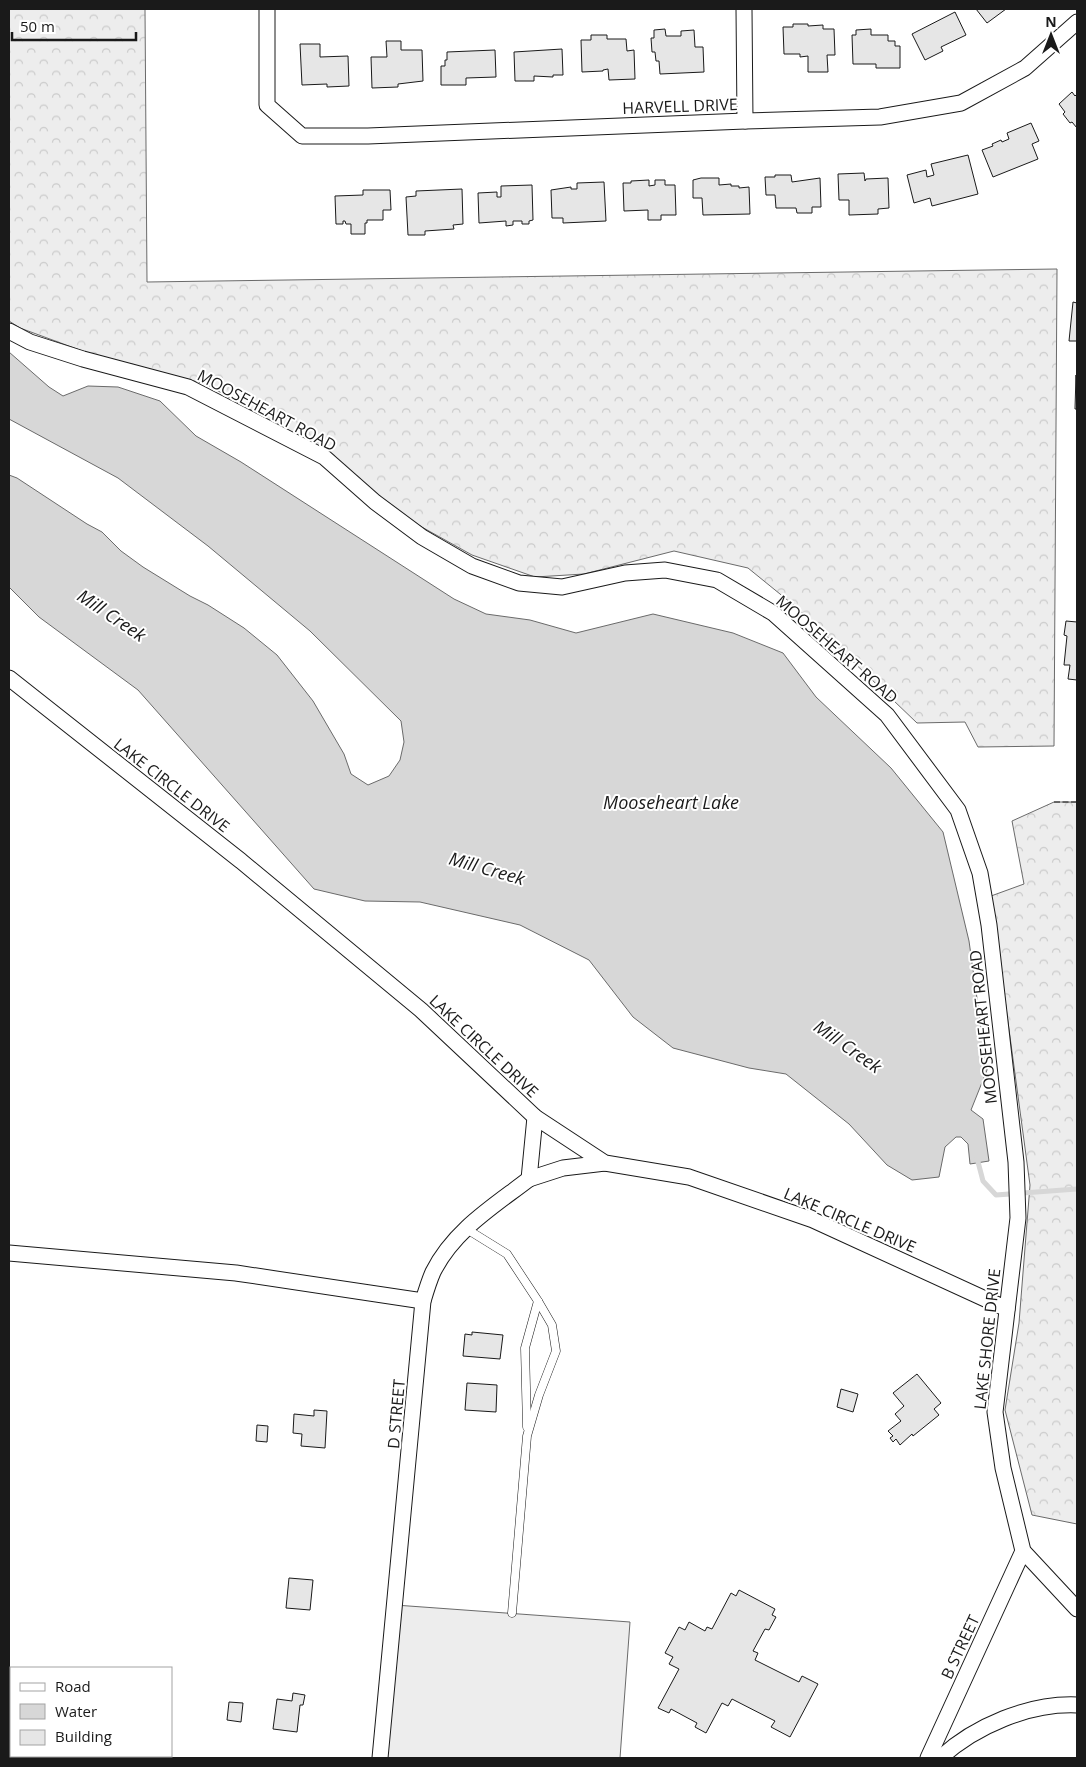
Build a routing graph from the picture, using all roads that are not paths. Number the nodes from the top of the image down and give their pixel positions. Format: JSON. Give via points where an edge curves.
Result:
{"nodes":[{"id":1,"x":267,"y":9,"type":"edge"},
{"id":2,"x":744,"y":9,"type":"edge"},
{"id":3,"x":1077,"y":22,"type":"edge"},
{"id":4,"x":745,"y":121,"type":"junction"},
{"id":5,"x":9,"y":331,"type":"edge"},
{"id":6,"x":9,"y":678,"type":"edge"},
{"id":7,"x":535,"y":1117,"type":"junction"},
{"id":8,"x":605,"y":1163,"type":"junction"},
{"id":9,"x":529,"y":1179,"type":"junction"},
{"id":10,"x":1018,"y":1218,"type":"joint"},
{"id":11,"x":466,"y":1228,"type":"junction"},
{"id":12,"x":9,"y":1252,"type":"edge"},
{"id":13,"x":423,"y":1301,"type":"junction"},
{"id":14,"x":538,"y":1301,"type":"junction"},
{"id":15,"x":1007,"y":1309,"type":"junction"},
{"id":16,"x":527,"y":1436,"type":"junction"},
{"id":17,"x":1023,"y":1551,"type":"junction"},
{"id":18,"x":1077,"y":1610,"type":"edge"},
{"id":19,"x":512,"y":1614,"type":"dead end"},
{"id":20,"x":1077,"y":1704,"type":"edge"},
{"id":21,"x":380,"y":1758,"type":"edge"},
{"id":22,"x":928,"y":1758,"type":"edge"},
{"id":23,"x":940,"y":1758,"type":"edge"}],
"edges":[{"from":1,"to":4,"type":"street","name":"HARVELL DRIVE","via":[[267,105],[302,136]]},
{"from":2,"to":4,"type":"street"},
{"from":3,"to":4,"type":"street","name":"HARVELL DRIVE","via":[[1025,68],[961,103],[880,117]]},
{"from":5,"to":10,"type":"street","name":"MOOSEHEART ROAD","via":[[30,342],[188,387],[324,457],[375,502],[422,537],[472,566],[519,584],[562,587],[625,573],[665,570],[717,580],[773,613],[888,715],[958,810],[980,873],[989,925],[1016,1162]]},
{"from":6,"to":7,"type":"street","name":"LAKE CIRCLE DRIVE","via":[[241,861],[421,1010]]},
{"from":7,"to":8,"type":"street","name":"LAKE CIRCLE DRIVE"},
{"from":7,"to":9,"type":"street"},
{"from":8,"to":9,"type":"street","name":"D STREET","via":[[563,1168]]},
{"from":8,"to":15,"type":"street","name":"LAKE CIRCLE DRIVE","via":[[689,1176],[813,1220]]},
{"from":9,"to":11,"type":"street","name":"D STREET"},
{"from":10,"to":15,"type":"street","name":"LAKE SHORE DRIVE"},
{"from":11,"to":13,"type":"street","name":"D STREET","via":[[447,1248]]},
{"from":11,"to":14,"type":"lane","via":[[507,1254]]},
{"from":12,"to":13,"type":"street","via":[[236,1273]]},
{"from":13,"to":21,"type":"street","name":"D STREET"},
{"from":14,"to":16,"type":"lane","via":[[525,1348]]},
{"from":14,"to":16,"type":"lane","via":[[552,1325],[556,1351]]},
{"from":15,"to":17,"type":"street","name":"LAKE SHORE DRIVE","via":[[995,1412],[1003,1468]]},
{"from":16,"to":19,"type":"lane"},
{"from":17,"to":18,"type":"street"},
{"from":17,"to":22,"type":"street","name":"B STREET"},
{"from":20,"to":23,"type":"street","via":[[1040,1708],[1011,1716],[953,1746]]}]}
